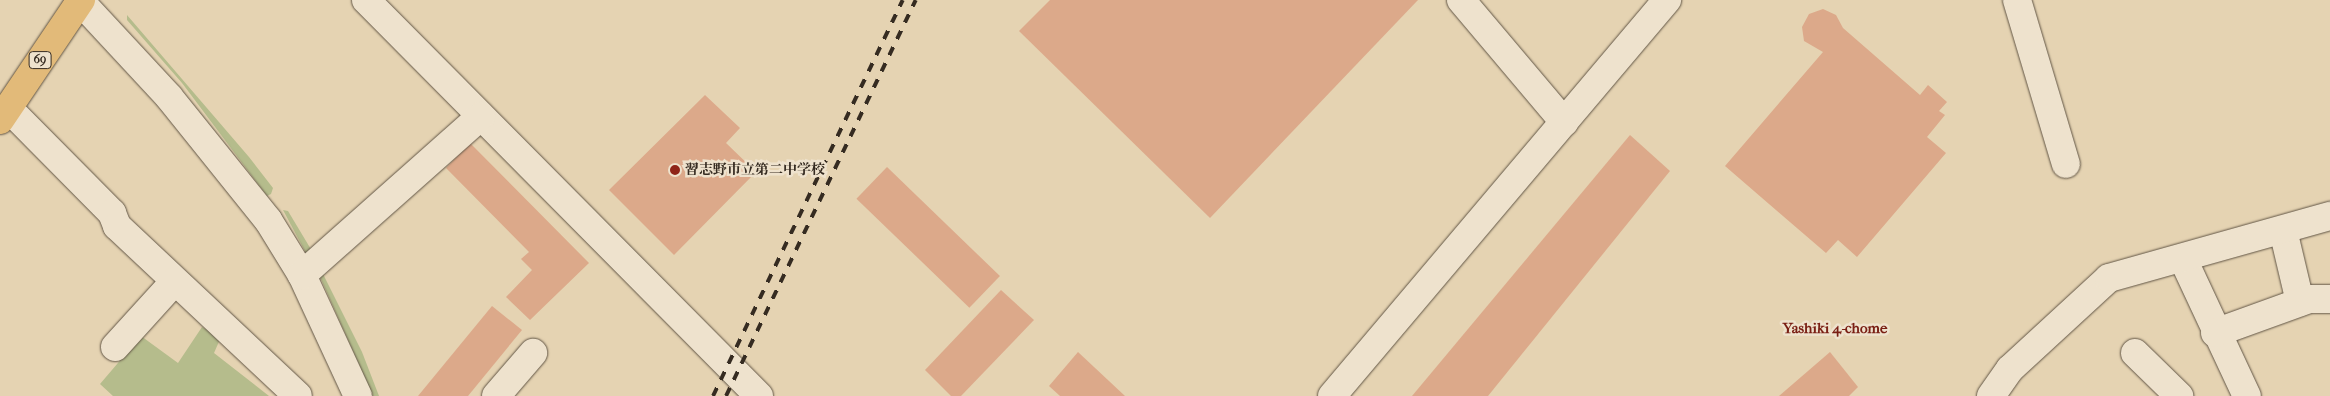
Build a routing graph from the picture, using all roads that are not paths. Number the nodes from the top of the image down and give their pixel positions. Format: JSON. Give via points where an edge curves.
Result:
{"nodes":[{"id":1,"x":80,"y":0,"type":"edge"},
{"id":2,"x":366,"y":0,"type":"edge"},
{"id":3,"x":1461,"y":0,"type":"edge"},
{"id":4,"x":1667,"y":0,"type":"edge"},
{"id":5,"x":2017,"y":0,"type":"edge"},
{"id":6,"x":4,"y":114,"type":"edge"},
{"id":7,"x":481,"y":116,"type":"junction"},
{"id":8,"x":1564,"y":122,"type":"junction"},
{"id":9,"x":2066,"y":164,"type":"dead end"},
{"id":10,"x":2330,"y":216,"type":"edge"},
{"id":11,"x":2283,"y":230,"type":"junction"},
{"id":12,"x":2183,"y":259,"type":"junction"},
{"id":13,"x":302,"y":275,"type":"junction"},
{"id":14,"x":174,"y":282,"type":"junction"},
{"id":15,"x":2330,"y":299,"type":"edge"},
{"id":16,"x":2300,"y":302,"type":"junction"},
{"id":17,"x":2215,"y":333,"type":"junction"},
{"id":18,"x":115,"y":347,"type":"dead end"},
{"id":19,"x":2135,"y":353,"type":"dead end"},
{"id":20,"x":533,"y":354,"type":"dead end"},
{"id":21,"x":751,"y":393,"type":"edge"},
{"id":22,"x":1995,"y":395,"type":"edge"},
{"id":23,"x":298,"y":396,"type":"edge"},
{"id":24,"x":358,"y":396,"type":"edge"},
{"id":25,"x":496,"y":396,"type":"edge"},
{"id":26,"x":1332,"y":396,"type":"edge"},
{"id":27,"x":2179,"y":396,"type":"edge"},
{"id":28,"x":2247,"y":396,"type":"edge"}],
"edges":[{"from":1,"to":6,"type":"main road","number":"69"},
{"from":1,"to":13,"type":"street","via":[[234,174]]},
{"from":2,"to":7,"type":"street"},
{"from":3,"to":8,"type":"street"},
{"from":4,"to":8,"type":"street"},
{"from":5,"to":9,"type":"street"},
{"from":6,"to":14,"type":"street"},
{"from":7,"to":13,"type":"street"},
{"from":7,"to":21,"type":"street"},
{"from":8,"to":26,"type":"street"},
{"from":10,"to":11,"type":"street"},
{"from":11,"to":12,"type":"street"},
{"from":11,"to":16,"type":"street"},
{"from":12,"to":17,"type":"street"},
{"from":12,"to":22,"type":"street","via":[[2110,278],[2010,369]]},
{"from":13,"to":24,"type":"street"},
{"from":14,"to":18,"type":"street"},
{"from":14,"to":23,"type":"street"},
{"from":15,"to":16,"type":"street"},
{"from":16,"to":17,"type":"street"},
{"from":17,"to":28,"type":"street"},
{"from":19,"to":27,"type":"street"},
{"from":20,"to":25,"type":"street"}]}
